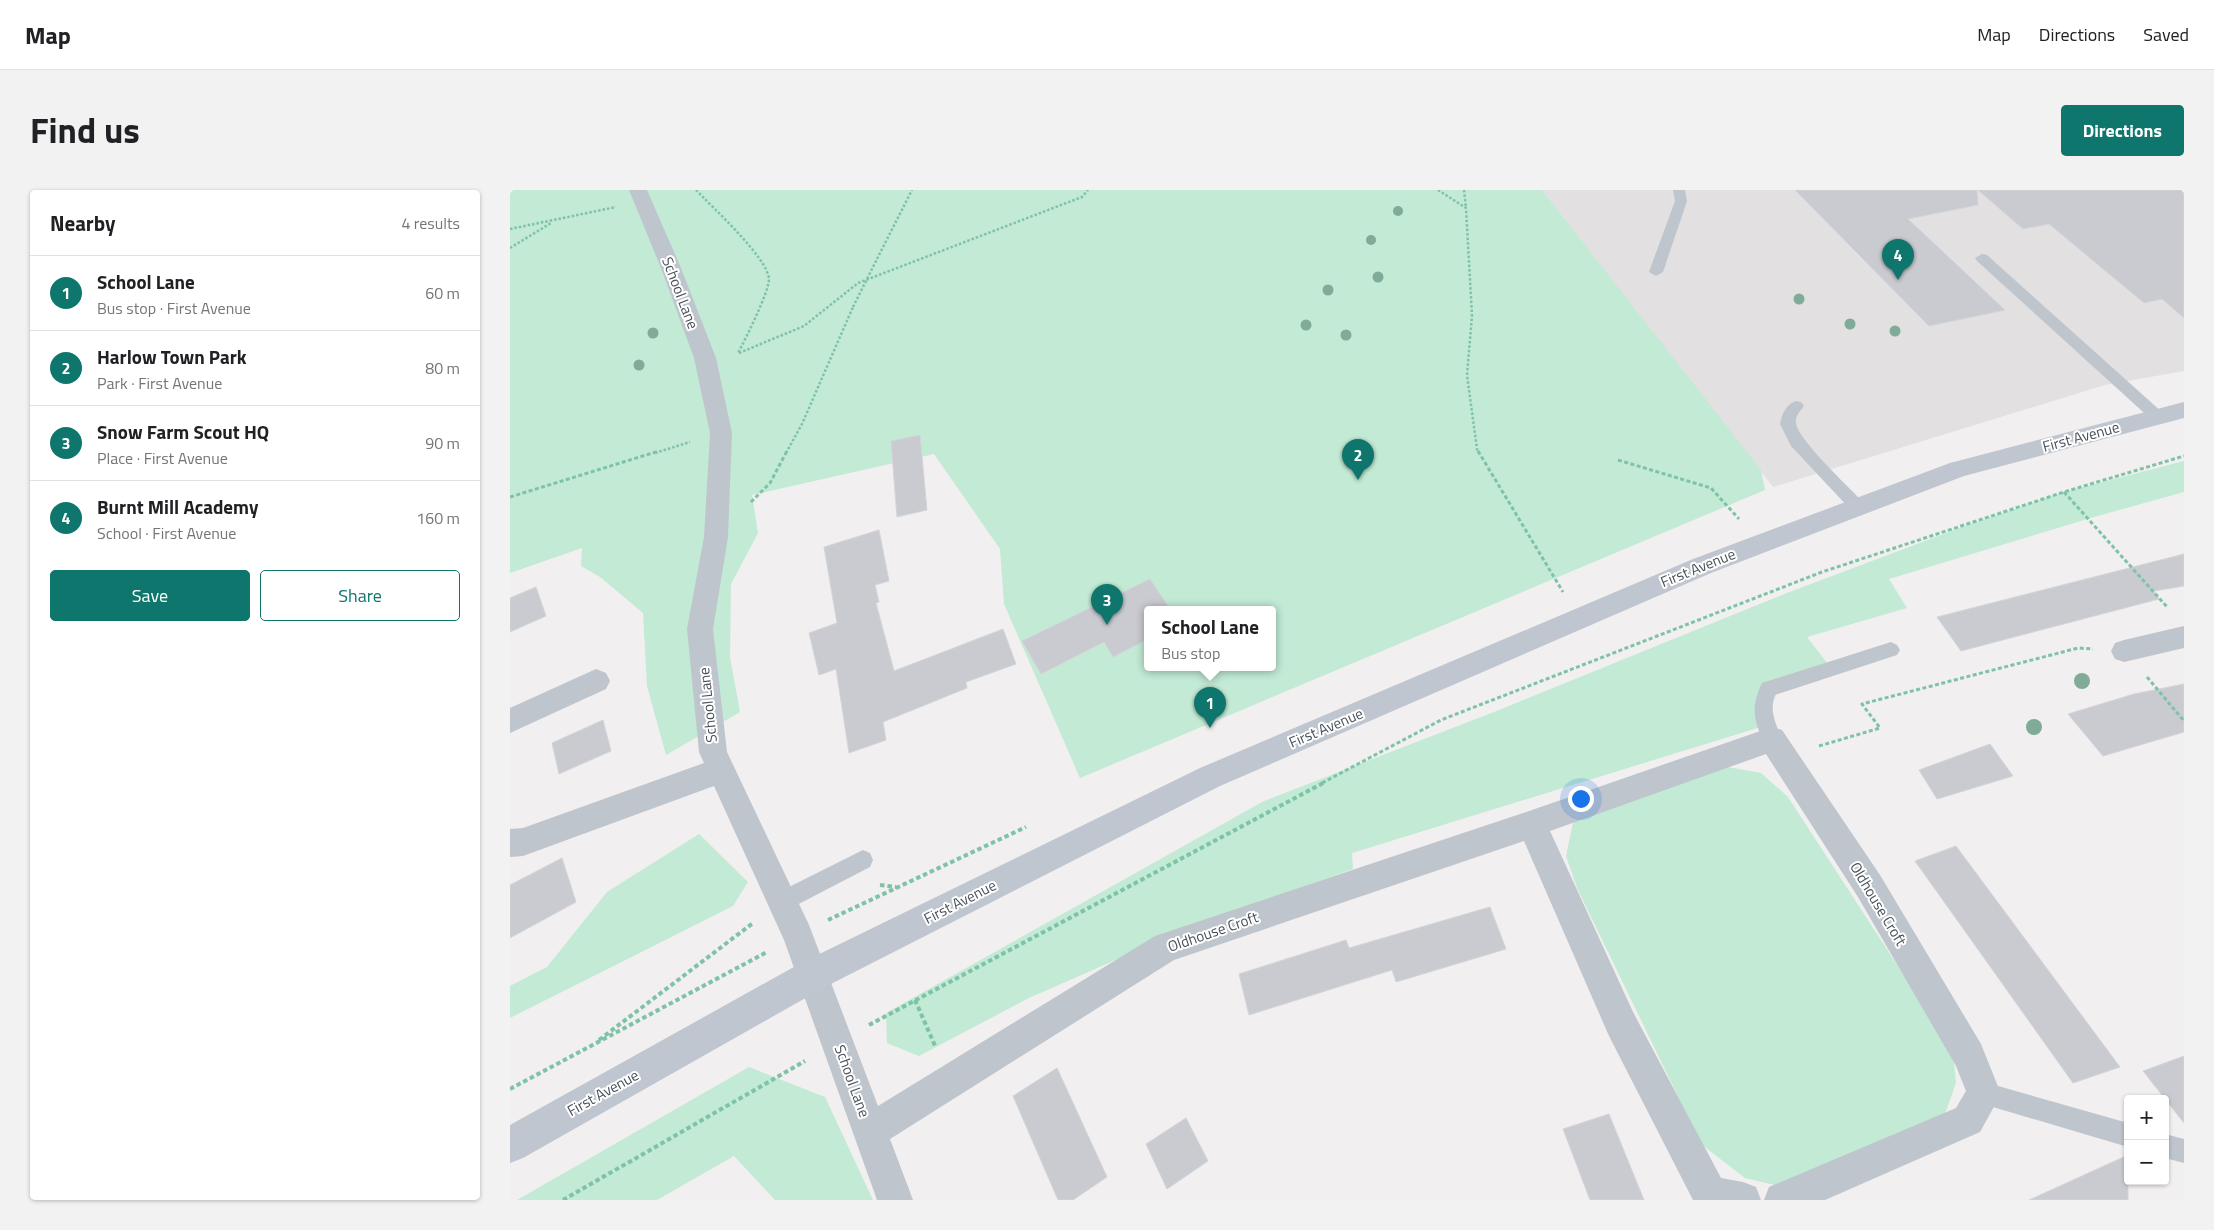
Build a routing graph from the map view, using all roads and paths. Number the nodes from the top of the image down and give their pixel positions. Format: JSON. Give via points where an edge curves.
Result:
{"nodes":[{"id":1,"x":696,"y":190,"type":"edge"},
{"id":2,"x":912,"y":190,"type":"edge"},
{"id":3,"x":1088,"y":190,"type":"edge"},
{"id":4,"x":1438,"y":190,"type":"edge"},
{"id":5,"x":1464,"y":190,"type":"edge"},
{"id":6,"x":1680,"y":190,"type":"edge"},
{"id":7,"x":641,"y":196,"type":"edge"},
{"id":8,"x":1466,"y":208,"type":"junction"},
{"id":9,"x":554,"y":221,"type":"junction"},
{"id":10,"x":510,"y":229,"type":"edge"},
{"id":11,"x":510,"y":248,"type":"edge"},
{"id":12,"x":1982,"y":258,"type":"dead end"},
{"id":13,"x":1656,"y":272,"type":"dead end"},
{"id":14,"x":739,"y":353,"type":"junction"},
{"id":15,"x":706,"y":364,"type":"junction"},
{"id":16,"x":1796,"y":406,"type":"dead end"},
{"id":17,"x":2184,"y":410,"type":"edge"},
{"id":18,"x":2158,"y":417,"type":"junction"},
{"id":19,"x":721,"y":433,"type":"junction"},
{"id":20,"x":2184,"y":456,"type":"edge"},
{"id":21,"x":1618,"y":460,"type":"dead end"},
{"id":22,"x":2064,"y":492,"type":"junction"},
{"id":23,"x":510,"y":497,"type":"edge"},
{"id":24,"x":1858,"y":507,"type":"junction"},
{"id":25,"x":1743,"y":523,"type":"dead end"},
{"id":26,"x":716,"y":537,"type":"junction"},
{"id":27,"x":2171,"y":611,"type":"dead end"},
{"id":28,"x":1580,"y":618,"type":"junction"},
{"id":29,"x":2184,"y":636,"type":"edge"},
{"id":30,"x":1891,"y":650,"type":"dead end"},
{"id":31,"x":2124,"y":650,"type":"junction"},
{"id":32,"x":596,"y":681,"type":"dead end"},
{"id":33,"x":510,"y":721,"type":"edge"},
{"id":34,"x":2184,"y":721,"type":"edge"},
{"id":35,"x":1779,"y":748,"type":"junction"},
{"id":36,"x":721,"y":770,"type":"junction"},
{"id":37,"x":1532,"y":824,"type":"junction"},
{"id":38,"x":510,"y":843,"type":"edge"},
{"id":39,"x":863,"y":860,"type":"dead end"},
{"id":40,"x":780,"y":902,"type":"junction"},
{"id":41,"x":798,"y":936,"type":"junction"},
{"id":42,"x":813,"y":975,"type":"junction"},
{"id":43,"x":915,"y":1000,"type":"junction"},
{"id":44,"x":837,"y":1042,"type":"junction"},
{"id":45,"x":590,"y":1046,"type":"junction"},
{"id":46,"x":951,"y":1080,"type":"junction"},
{"id":47,"x":510,"y":1089,"type":"edge"},
{"id":48,"x":1984,"y":1094,"type":"junction"},
{"id":49,"x":870,"y":1131,"type":"junction"},
{"id":50,"x":2124,"y":1134,"type":"edge"},
{"id":51,"x":510,"y":1145,"type":"edge"},
{"id":52,"x":2169,"y":1147,"type":"edge"},
{"id":53,"x":2184,"y":1151,"type":"edge"},
{"id":54,"x":563,"y":1200,"type":"edge"},
{"id":55,"x":895,"y":1200,"type":"edge"},
{"id":56,"x":1743,"y":1200,"type":"edge"},
{"id":57,"x":1782,"y":1200,"type":"edge"}],
"edges":[{"from":1,"to":14,"type":"path","via":[[746,242],[769,280]]},
{"from":2,"to":26,"type":"path","bridge":true,"via":[[853,307],[802,424],[770,483]]},
{"from":3,"to":14,"type":"path","via":[[1082,197],[858,283],[804,326]]},
{"from":4,"to":8,"type":"path"},
{"from":5,"to":8,"type":"path"},
{"from":6,"to":13,"type":"lane","via":[[1681,200]]},
{"from":7,"to":9,"type":"path"},
{"from":7,"to":15,"type":"street","name":"School Lane"},
{"from":8,"to":28,"type":"path","via":[[1472,316],[1467,375],[1477,449]]},
{"from":9,"to":10,"type":"path"},
{"from":9,"to":11,"type":"path"},
{"from":12,"to":18,"type":"lane"},
{"from":14,"to":15,"type":"path"},
{"from":15,"to":19,"type":"street","name":"School Lane"},
{"from":16,"to":24,"type":"lane","via":[[1788,424],[1797,442]]},
{"from":17,"to":18,"type":"street","name":"First Avenue"},
{"from":18,"to":24,"type":"street","name":"First Avenue","via":[[1958,469]]},
{"from":19,"to":23,"type":"path"},
{"from":19,"to":26,"type":"street","name":"School Lane"},
{"from":20,"to":22,"type":"path"},
{"from":21,"to":25,"type":"path","via":[[1711,488]]},
{"from":22,"to":27,"type":"path"},
{"from":22,"to":43,"type":"path","via":[[1822,572],[1441,720]]},
{"from":24,"to":28,"type":"street","name":"First Avenue","via":[[1702,566]]},
{"from":26,"to":36,"type":"street","name":"School Lane","via":[[700,628],[713,752]]},
{"from":28,"to":42,"type":"street","name":"First Avenue","via":[[1210,777]]},
{"from":29,"to":31,"type":"street"},
{"from":30,"to":35,"type":"lane","via":[[1769,689],[1762,699],[1762,714]]},
{"from":31,"to":34,"type":"path"},
{"from":31,"to":35,"type":"path","via":[[2078,648],[1862,704],[1880,728]]},
{"from":32,"to":33,"type":"street"},
{"from":35,"to":37,"type":"street","name":"Oldhouse Croft"},
{"from":35,"to":48,"type":"street","name":"Oldhouse Croft","via":[[1869,886],[1969,1056]]},
{"from":36,"to":38,"type":"street","via":[[523,842]]},
{"from":36,"to":40,"type":"street","name":"School Lane"},
{"from":37,"to":46,"type":"street","name":"Oldhouse Croft","via":[[1166,947]]},
{"from":37,"to":56,"type":"street","via":[[1621,1024],[1710,1194]]},
{"from":39,"to":40,"type":"lane"},
{"from":40,"to":41,"type":"street","name":"School Lane"},
{"from":40,"to":45,"type":"path"},
{"from":41,"to":42,"type":"street","name":"School Lane"},
{"from":41,"to":45,"type":"path"},
{"from":42,"to":44,"type":"street","name":"School Lane"},
{"from":42,"to":51,"type":"street","name":"First Avenue"},
{"from":43,"to":44,"type":"path"},
{"from":43,"to":46,"type":"path"},
{"from":44,"to":49,"type":"street","name":"School Lane"},
{"from":44,"to":54,"type":"path"},
{"from":45,"to":47,"type":"path"},
{"from":46,"to":49,"type":"street","name":"Oldhouse Croft"},
{"from":48,"to":50,"type":"lane"},
{"from":48,"to":57,"type":"street","via":[[1968,1120]]},
{"from":49,"to":55,"type":"street","name":"School Lane"},
{"from":52,"to":53,"type":"lane"}]}
